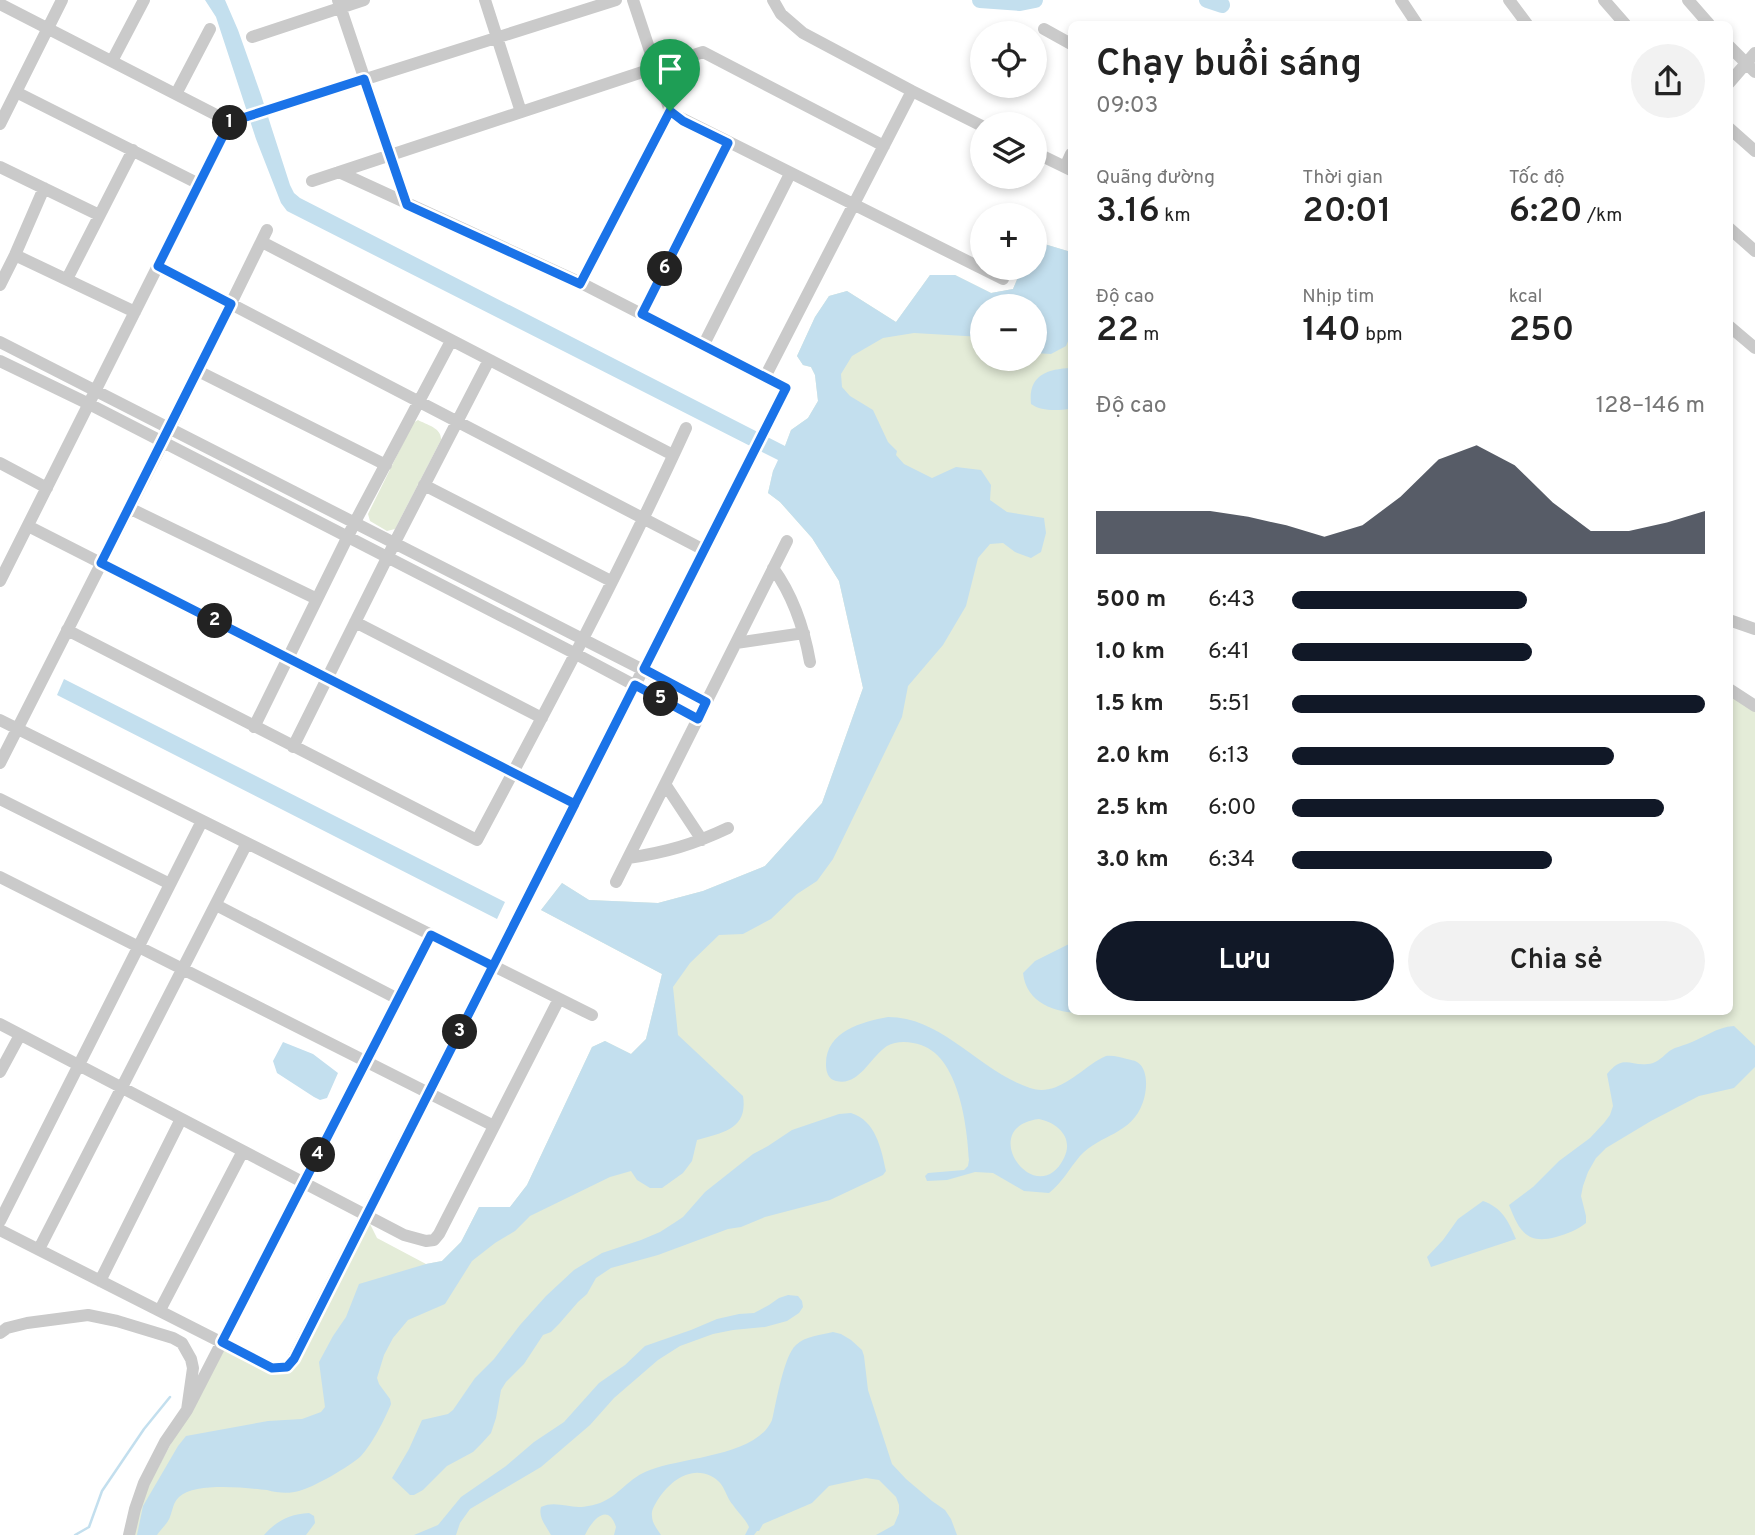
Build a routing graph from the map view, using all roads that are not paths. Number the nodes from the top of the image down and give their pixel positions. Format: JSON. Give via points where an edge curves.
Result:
{"nodes":[{"id":1,"x":62,"y":0,"type":"edge"},
{"id":2,"x":144,"y":0,"type":"edge"},
{"id":3,"x":364,"y":0,"type":"edge"},
{"id":4,"x":485,"y":0,"type":"edge"},
{"id":5,"x":616,"y":0,"type":"edge"},
{"id":6,"x":633,"y":0,"type":"edge"},
{"id":7,"x":773,"y":0,"type":"edge"},
{"id":8,"x":1401,"y":0,"type":"edge"},
{"id":9,"x":1509,"y":0,"type":"edge"},
{"id":10,"x":1604,"y":0,"type":"edge"},
{"id":11,"x":1688,"y":0,"type":"edge"},
{"id":12,"x":0,"y":4,"type":"edge"},
{"id":13,"x":339,"y":4,"type":"edge"},
{"id":14,"x":1415,"y":21,"type":"edge"},
{"id":15,"x":1525,"y":21,"type":"edge"},
{"id":16,"x":1622,"y":21,"type":"edge"},
{"id":17,"x":1706,"y":21,"type":"edge"},
{"id":18,"x":48,"y":27,"type":"junction"},
{"id":19,"x":209,"y":29,"type":"dead end"},
{"id":20,"x":1047,"y":31,"type":"edge"},
{"id":21,"x":252,"y":37,"type":"dead end"},
{"id":22,"x":497,"y":37,"type":"junction"},
{"id":23,"x":1068,"y":42,"type":"edge"},
{"id":24,"x":1733,"y":50,"type":"edge"},
{"id":25,"x":1755,"y":53,"type":"edge"},
{"id":26,"x":112,"y":61,"type":"junction"},
{"id":27,"x":656,"y":68,"type":"junction"},
{"id":28,"x":1750,"y":68,"type":"edge"},
{"id":29,"x":364,"y":79,"type":"junction"},
{"id":30,"x":1733,"y":80,"type":"edge"},
{"id":31,"x":912,"y":91,"type":"junction"},
{"id":32,"x":16,"y":92,"type":"junction"},
{"id":33,"x":176,"y":94,"type":"junction"},
{"id":34,"x":670,"y":111,"type":"junction"},
{"id":35,"x":522,"y":112,"type":"junction"},
{"id":36,"x":970,"y":120,"type":"edge"},
{"id":37,"x":233,"y":121,"type":"junction"},
{"id":38,"x":0,"y":124,"type":"edge"},
{"id":39,"x":1733,"y":132,"type":"edge"},
{"id":40,"x":728,"y":143,"type":"junction"},
{"id":41,"x":884,"y":146,"type":"junction"},
{"id":42,"x":133,"y":150,"type":"junction"},
{"id":43,"x":1755,"y":151,"type":"edge"},
{"id":44,"x":390,"y":155,"type":"junction"},
{"id":45,"x":1047,"y":158,"type":"edge"},
{"id":46,"x":0,"y":167,"type":"edge"},
{"id":47,"x":1068,"y":169,"type":"edge"},
{"id":48,"x":339,"y":172,"type":"junction"},
{"id":49,"x":790,"y":174,"type":"junction"},
{"id":50,"x":312,"y":181,"type":"dead end"},
{"id":51,"x":199,"y":184,"type":"junction"},
{"id":52,"x":44,"y":188,"type":"junction"},
{"id":53,"x":407,"y":205,"type":"junction"},
{"id":54,"x":853,"y":205,"type":"junction"},
{"id":55,"x":99,"y":215,"type":"junction"},
{"id":56,"x":1733,"y":232,"type":"edge"},
{"id":57,"x":1755,"y":251,"type":"edge"},
{"id":58,"x":15,"y":255,"type":"junction"},
{"id":59,"x":970,"y":263,"type":"edge"},
{"id":60,"x":158,"y":266,"type":"junction"},
{"id":61,"x":66,"y":279,"type":"junction"},
{"id":62,"x":580,"y":284,"type":"junction"},
{"id":63,"x":0,"y":285,"type":"edge"},
{"id":64,"x":231,"y":304,"type":"junction"},
{"id":65,"x":135,"y":312,"type":"junction"},
{"id":66,"x":642,"y":314,"type":"junction"},
{"id":67,"x":1733,"y":329,"type":"edge"},
{"id":68,"x":452,"y":341,"type":"junction"},
{"id":69,"x":0,"y":342,"type":"edge"},
{"id":70,"x":703,"y":346,"type":"junction"},
{"id":71,"x":1755,"y":348,"type":"edge"},
{"id":72,"x":489,"y":360,"type":"junction"},
{"id":73,"x":0,"y":361,"type":"edge"},
{"id":74,"x":198,"y":371,"type":"junction"},
{"id":75,"x":765,"y":377,"type":"junction"},
{"id":76,"x":96,"y":390,"type":"junction"},
{"id":77,"x":419,"y":402,"type":"junction"},
{"id":78,"x":89,"y":404,"type":"junction"},
{"id":79,"x":457,"y":421,"type":"junction"},
{"id":80,"x":170,"y":428,"type":"junction"},
{"id":81,"x":685,"y":428,"type":"dead end"},
{"id":82,"x":163,"y":442,"type":"junction"},
{"id":83,"x":673,"y":455,"type":"junction"},
{"id":84,"x":0,"y":463,"type":"edge"},
{"id":85,"x":386,"y":465,"type":"junction"},
{"id":86,"x":424,"y":485,"type":"junction"},
{"id":87,"x":47,"y":488,"type":"junction"},
{"id":88,"x":129,"y":508,"type":"junction"},
{"id":89,"x":644,"y":519,"type":"junction"},
{"id":90,"x":355,"y":522,"type":"junction"},
{"id":91,"x":28,"y":526,"type":"junction"},
{"id":92,"x":348,"y":537,"type":"junction"},
{"id":93,"x":787,"y":541,"type":"dead end"},
{"id":94,"x":394,"y":542,"type":"junction"},
{"id":95,"x":704,"y":550,"type":"junction"},
{"id":96,"x":387,"y":557,"type":"junction"},
{"id":97,"x":101,"y":563,"type":"junction"},
{"id":98,"x":773,"y":568,"type":"junction"},
{"id":99,"x":0,"y":581,"type":"edge"},
{"id":100,"x":611,"y":581,"type":"junction"},
{"id":101,"x":317,"y":599,"type":"junction"},
{"id":102,"x":1733,"y":621,"type":"edge"},
{"id":103,"x":355,"y":622,"type":"junction"},
{"id":104,"x":1755,"y":629,"type":"edge"},
{"id":105,"x":67,"y":630,"type":"junction"},
{"id":106,"x":804,"y":633,"type":"junction"},
{"id":107,"x":582,"y":638,"type":"junction"},
{"id":108,"x":736,"y":643,"type":"junction"},
{"id":109,"x":574,"y":653,"type":"junction"},
{"id":110,"x":288,"y":658,"type":"junction"},
{"id":111,"x":810,"y":662,"type":"dead end"},
{"id":112,"x":644,"y":669,"type":"junction"},
{"id":113,"x":327,"y":678,"type":"junction"},
{"id":114,"x":635,"y":685,"type":"junction"},
{"id":115,"x":1733,"y":692,"type":"edge"},
{"id":116,"x":706,"y":702,"type":"junction"},
{"id":117,"x":1755,"y":706,"type":"edge"},
{"id":118,"x":542,"y":718,"type":"junction"},
{"id":119,"x":698,"y":719,"type":"junction"},
{"id":120,"x":0,"y":720,"type":"edge"},
{"id":121,"x":254,"y":727,"type":"junction"},
{"id":122,"x":17,"y":729,"type":"junction"},
{"id":123,"x":293,"y":747,"type":"junction"},
{"id":124,"x":0,"y":763,"type":"edge"},
{"id":125,"x":514,"y":772,"type":"junction"},
{"id":126,"x":665,"y":784,"type":"junction"},
{"id":127,"x":0,"y":799,"type":"edge"},
{"id":128,"x":575,"y":804,"type":"junction"},
{"id":129,"x":202,"y":821,"type":"junction"},
{"id":130,"x":728,"y":828,"type":"dead end"},
{"id":131,"x":702,"y":840,"type":"junction"},
{"id":132,"x":247,"y":843,"type":"junction"},
{"id":133,"x":628,"y":858,"type":"junction"},
{"id":134,"x":0,"y":877,"type":"edge"},
{"id":135,"x":617,"y":881,"type":"dead end"},
{"id":136,"x":170,"y":884,"type":"junction"},
{"id":137,"x":216,"y":905,"type":"junction"},
{"id":138,"x":431,"y":935,"type":"junction"},
{"id":139,"x":139,"y":947,"type":"junction"},
{"id":140,"x":493,"y":966,"type":"junction"},
{"id":141,"x":183,"y":969,"type":"junction"},
{"id":142,"x":398,"y":999,"type":"junction"},
{"id":143,"x":559,"y":999,"type":"junction"},
{"id":144,"x":592,"y":1015,"type":"dead end"},
{"id":145,"x":0,"y":1024,"type":"edge"},
{"id":146,"x":20,"y":1035,"type":"junction"},
{"id":147,"x":366,"y":1062,"type":"junction"},
{"id":148,"x":79,"y":1065,"type":"junction"},
{"id":149,"x":0,"y":1072,"type":"edge"},
{"id":150,"x":122,"y":1088,"type":"junction"},
{"id":151,"x":429,"y":1093,"type":"junction"},
{"id":152,"x":181,"y":1119,"type":"junction"},
{"id":153,"x":494,"y":1126,"type":"junction"},
{"id":154,"x":243,"y":1151,"type":"junction"},
{"id":155,"x":304,"y":1182,"type":"junction"},
{"id":156,"x":367,"y":1215,"type":"junction"},
{"id":157,"x":0,"y":1221,"type":"edge"},
{"id":158,"x":0,"y":1230,"type":"edge"},
{"id":159,"x":39,"y":1250,"type":"junction"},
{"id":160,"x":100,"y":1281,"type":"junction"},
{"id":161,"x":160,"y":1310,"type":"junction"},
{"id":162,"x":0,"y":1332,"type":"edge"},
{"id":163,"x":222,"y":1342,"type":"junction"},
{"id":164,"x":187,"y":1410,"type":"junction"},
{"id":165,"x":129,"y":1535,"type":"edge"}],
"edges":[{"from":1,"to":18,"type":"street"},
{"from":2,"to":26,"type":"street"},
{"from":3,"to":13,"type":"street"},
{"from":4,"to":22,"type":"street"},
{"from":5,"to":22,"type":"street"},
{"from":6,"to":27,"type":"street"},
{"from":7,"to":31,"type":"street","via":[[803,33]]},
{"from":8,"to":14,"type":"street"},
{"from":9,"to":15,"type":"street"},
{"from":10,"to":16,"type":"street"},
{"from":11,"to":17,"type":"street"},
{"from":12,"to":18,"type":"street"},
{"from":13,"to":21,"type":"street"},
{"from":13,"to":29,"type":"street"},
{"from":18,"to":26,"type":"street"},
{"from":18,"to":32,"type":"street"},
{"from":19,"to":33,"type":"street"},
{"from":20,"to":23,"type":"street"},
{"from":22,"to":29,"type":"street"},
{"from":22,"to":35,"type":"street"},
{"from":24,"to":28,"type":"street"},
{"from":25,"to":28,"type":"street"},
{"from":26,"to":33,"type":"street"},
{"from":27,"to":34,"type":"street"},
{"from":27,"to":35,"type":"street"},
{"from":27,"to":41,"type":"street","via":[[703,52]]},
{"from":28,"to":30,"type":"street"},
{"from":29,"to":37,"type":"street"},
{"from":29,"to":44,"type":"street"},
{"from":31,"to":36,"type":"street"},
{"from":31,"to":41,"type":"street"},
{"from":32,"to":38,"type":"street"},
{"from":32,"to":42,"type":"street"},
{"from":33,"to":37,"type":"street"},
{"from":34,"to":40,"type":"street"},
{"from":34,"to":62,"type":"street"},
{"from":35,"to":44,"type":"street"},
{"from":37,"to":51,"type":"street"},
{"from":39,"to":43,"type":"street"},
{"from":40,"to":49,"type":"street"},
{"from":40,"to":66,"type":"street"},
{"from":41,"to":54,"type":"street"},
{"from":42,"to":51,"type":"street"},
{"from":42,"to":55,"type":"street"},
{"from":44,"to":48,"type":"street"},
{"from":44,"to":53,"type":"street"},
{"from":45,"to":47,"type":"street"},
{"from":46,"to":52,"type":"street"},
{"from":48,"to":50,"type":"street"},
{"from":48,"to":53,"type":"street"},
{"from":49,"to":54,"type":"street"},
{"from":49,"to":70,"type":"street"},
{"from":51,"to":60,"type":"street"},
{"from":52,"to":55,"type":"street"},
{"from":52,"to":58,"type":"street"},
{"from":53,"to":62,"type":"street"},
{"from":54,"to":59,"type":"street"},
{"from":54,"to":75,"type":"street"},
{"from":55,"to":61,"type":"street"},
{"from":56,"to":57,"type":"street"},
{"from":58,"to":61,"type":"street"},
{"from":58,"to":63,"type":"street"},
{"from":60,"to":64,"type":"street"},
{"from":60,"to":65,"type":"street"},
{"from":61,"to":65,"type":"street"},
{"from":62,"to":66,"type":"street"},
{"from":64,"to":68,"type":"street","via":[[265,236]]},
{"from":64,"to":74,"type":"street"},
{"from":64,"to":77,"type":"street"},
{"from":65,"to":76,"type":"street"},
{"from":66,"to":70,"type":"street"},
{"from":67,"to":71,"type":"street"},
{"from":68,"to":72,"type":"street"},
{"from":68,"to":77,"type":"street"},
{"from":69,"to":76,"type":"street"},
{"from":70,"to":75,"type":"street"},
{"from":72,"to":79,"type":"street"},
{"from":72,"to":83,"type":"street"},
{"from":73,"to":78,"type":"street"},
{"from":74,"to":80,"type":"street"},
{"from":74,"to":85,"type":"street"},
{"from":75,"to":95,"type":"street","via":[[786,388]]},
{"from":76,"to":78,"type":"street"},
{"from":76,"to":80,"type":"street"},
{"from":77,"to":79,"type":"street"},
{"from":77,"to":85,"type":"street"},
{"from":78,"to":82,"type":"street"},
{"from":78,"to":87,"type":"street"},
{"from":79,"to":86,"type":"street"},
{"from":79,"to":89,"type":"street"},
{"from":80,"to":82,"type":"street"},
{"from":80,"to":90,"type":"street"},
{"from":81,"to":83,"type":"street"},
{"from":82,"to":88,"type":"street"},
{"from":82,"to":92,"type":"street"},
{"from":83,"to":89,"type":"street"},
{"from":84,"to":87,"type":"street"},
{"from":85,"to":90,"type":"street"},
{"from":86,"to":94,"type":"street"},
{"from":86,"to":100,"type":"street"},
{"from":87,"to":91,"type":"street"},
{"from":88,"to":97,"type":"street"},
{"from":88,"to":101,"type":"street"},
{"from":89,"to":95,"type":"street"},
{"from":89,"to":100,"type":"street"},
{"from":90,"to":92,"type":"street"},
{"from":90,"to":94,"type":"street"},
{"from":91,"to":97,"type":"street"},
{"from":91,"to":99,"type":"street"},
{"from":92,"to":96,"type":"street"},
{"from":92,"to":101,"type":"street"},
{"from":93,"to":98,"type":"street"},
{"from":94,"to":96,"type":"street"},
{"from":94,"to":107,"type":"street"},
{"from":95,"to":112,"type":"street"},
{"from":96,"to":103,"type":"street"},
{"from":96,"to":109,"type":"street"},
{"from":97,"to":105,"type":"street"},
{"from":97,"to":110,"type":"street"},
{"from":98,"to":106,"type":"street","via":[[791,597]]},
{"from":98,"to":108,"type":"street"},
{"from":100,"to":107,"type":"street"},
{"from":101,"to":110,"type":"street"},
{"from":102,"to":104,"type":"street"},
{"from":103,"to":113,"type":"street"},
{"from":103,"to":118,"type":"street"},
{"from":105,"to":121,"type":"street"},
{"from":105,"to":122,"type":"street"},
{"from":106,"to":108,"type":"street"},
{"from":106,"to":111,"type":"street"},
{"from":107,"to":109,"type":"street"},
{"from":107,"to":112,"type":"street"},
{"from":108,"to":116,"type":"street"},
{"from":109,"to":114,"type":"street"},
{"from":109,"to":118,"type":"street"},
{"from":110,"to":113,"type":"street"},
{"from":110,"to":121,"type":"street"},
{"from":112,"to":114,"type":"street"},
{"from":112,"to":116,"type":"street"},
{"from":113,"to":123,"type":"street"},
{"from":113,"to":125,"type":"street"},
{"from":114,"to":119,"type":"street"},
{"from":114,"to":128,"type":"street"},
{"from":115,"to":117,"type":"street"},
{"from":116,"to":119,"type":"street"},
{"from":118,"to":125,"type":"street"},
{"from":119,"to":126,"type":"street"},
{"from":120,"to":122,"type":"street"},
{"from":121,"to":123,"type":"street"},
{"from":122,"to":124,"type":"street"},
{"from":122,"to":129,"type":"street"},
{"from":123,"to":125,"type":"street","via":[[477,840]]},
{"from":125,"to":128,"type":"street"},
{"from":126,"to":131,"type":"street"},
{"from":126,"to":133,"type":"street"},
{"from":127,"to":136,"type":"street"},
{"from":128,"to":140,"type":"street"},
{"from":129,"to":132,"type":"street"},
{"from":129,"to":136,"type":"street"},
{"from":130,"to":131,"type":"street"},
{"from":131,"to":133,"type":"street"},
{"from":132,"to":137,"type":"street"},
{"from":132,"to":138,"type":"street"},
{"from":133,"to":135,"type":"street"},
{"from":134,"to":139,"type":"street"},
{"from":136,"to":139,"type":"street"},
{"from":137,"to":141,"type":"street"},
{"from":137,"to":142,"type":"street"},
{"from":138,"to":140,"type":"street"},
{"from":138,"to":142,"type":"street"},
{"from":139,"to":141,"type":"street"},
{"from":139,"to":148,"type":"street"},
{"from":140,"to":143,"type":"street"},
{"from":140,"to":151,"type":"street"},
{"from":141,"to":147,"type":"street"},
{"from":141,"to":150,"type":"street"},
{"from":142,"to":147,"type":"street"},
{"from":143,"to":144,"type":"street"},
{"from":143,"to":153,"type":"street"},
{"from":145,"to":146,"type":"street"},
{"from":146,"to":148,"type":"street"},
{"from":146,"to":149,"type":"street"},
{"from":147,"to":151,"type":"street"},
{"from":147,"to":155,"type":"street"},
{"from":148,"to":150,"type":"street"},
{"from":148,"to":157,"type":"street"},
{"from":150,"to":152,"type":"street"},
{"from":150,"to":159,"type":"street"},
{"from":151,"to":153,"type":"street"},
{"from":151,"to":156,"type":"street"},
{"from":152,"to":154,"type":"street"},
{"from":152,"to":160,"type":"street"},
{"from":153,"to":156,"type":"street","via":[[434,1240],[404,1234]]},
{"from":154,"to":155,"type":"street"},
{"from":154,"to":161,"type":"street"},
{"from":155,"to":156,"type":"street"},
{"from":155,"to":163,"type":"street"},
{"from":156,"to":163,"type":"street","via":[[289,1366],[272,1368]]},
{"from":158,"to":159,"type":"street"},
{"from":159,"to":160,"type":"street"},
{"from":160,"to":161,"type":"street"},
{"from":161,"to":163,"type":"street"},
{"from":162,"to":164,"type":"street","via":[[27,1323],[88,1315],[173,1338],[182,1343],[193,1368]]},
{"from":163,"to":164,"type":"street"},
{"from":164,"to":165,"type":"street","via":[[144,1483]]}]}
